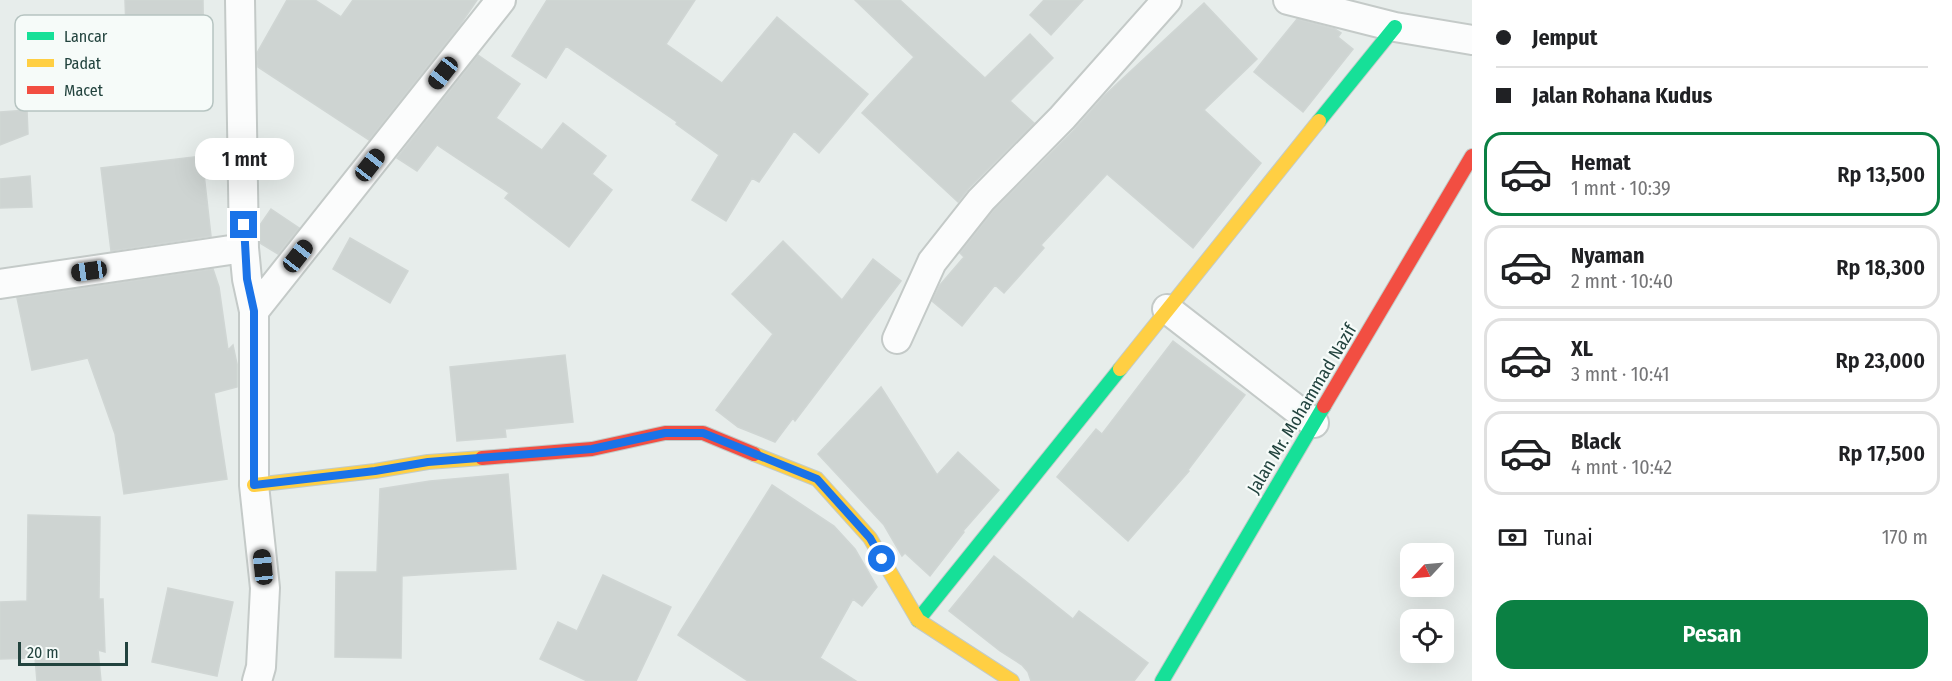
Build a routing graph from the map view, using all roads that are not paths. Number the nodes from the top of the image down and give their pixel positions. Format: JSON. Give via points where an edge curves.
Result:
{"nodes":[{"id":1,"x":240,"y":0,"type":"edge"},
{"id":2,"x":501,"y":0,"type":"edge"},
{"id":3,"x":1167,"y":0,"type":"edge"},
{"id":4,"x":1288,"y":0,"type":"edge"},
{"id":5,"x":1395,"y":27,"type":"junction"},
{"id":6,"x":1472,"y":40,"type":"edge"},
{"id":7,"x":1472,"y":156,"type":"edge"},
{"id":8,"x":244,"y":248,"type":"junction"},
{"id":9,"x":0,"y":284,"type":"edge"},
{"id":10,"x":1167,"y":309,"type":"junction"},
{"id":11,"x":254,"y":311,"type":"junction"},
{"id":12,"x":897,"y":339,"type":"dead end"},
{"id":13,"x":1314,"y":423,"type":"junction"},
{"id":14,"x":254,"y":485,"type":"junction"},
{"id":15,"x":918,"y":620,"type":"junction"},
{"id":16,"x":257,"y":681,"type":"edge"},
{"id":17,"x":1012,"y":681,"type":"edge"},
{"id":18,"x":1162,"y":681,"type":"edge"}],
"edges":[{"from":1,"to":8,"type":"street"},
{"from":2,"to":11,"type":"street"},
{"from":3,"to":12,"type":"street","via":[[1062,118],[981,200],[932,262]]},
{"from":4,"to":5,"type":"street"},
{"from":5,"to":6,"type":"street"},
{"from":5,"to":10,"type":"street"},
{"from":7,"to":13,"type":"street","name":"Jalan Mr. Mohammad Nazif"},
{"from":8,"to":9,"type":"street"},
{"from":8,"to":11,"type":"street"},
{"from":10,"to":13,"type":"street"},
{"from":10,"to":15,"type":"street"},
{"from":11,"to":14,"type":"street"},
{"from":13,"to":18,"type":"street","name":"Jalan Mr. Mohammad Nazif"},
{"from":14,"to":15,"type":"street","via":[[428,462],[592,449],[665,433],[703,433],[817,479],[870,538]]},
{"from":14,"to":16,"type":"street","via":[[266,588]]},
{"from":15,"to":17,"type":"street"}]}
